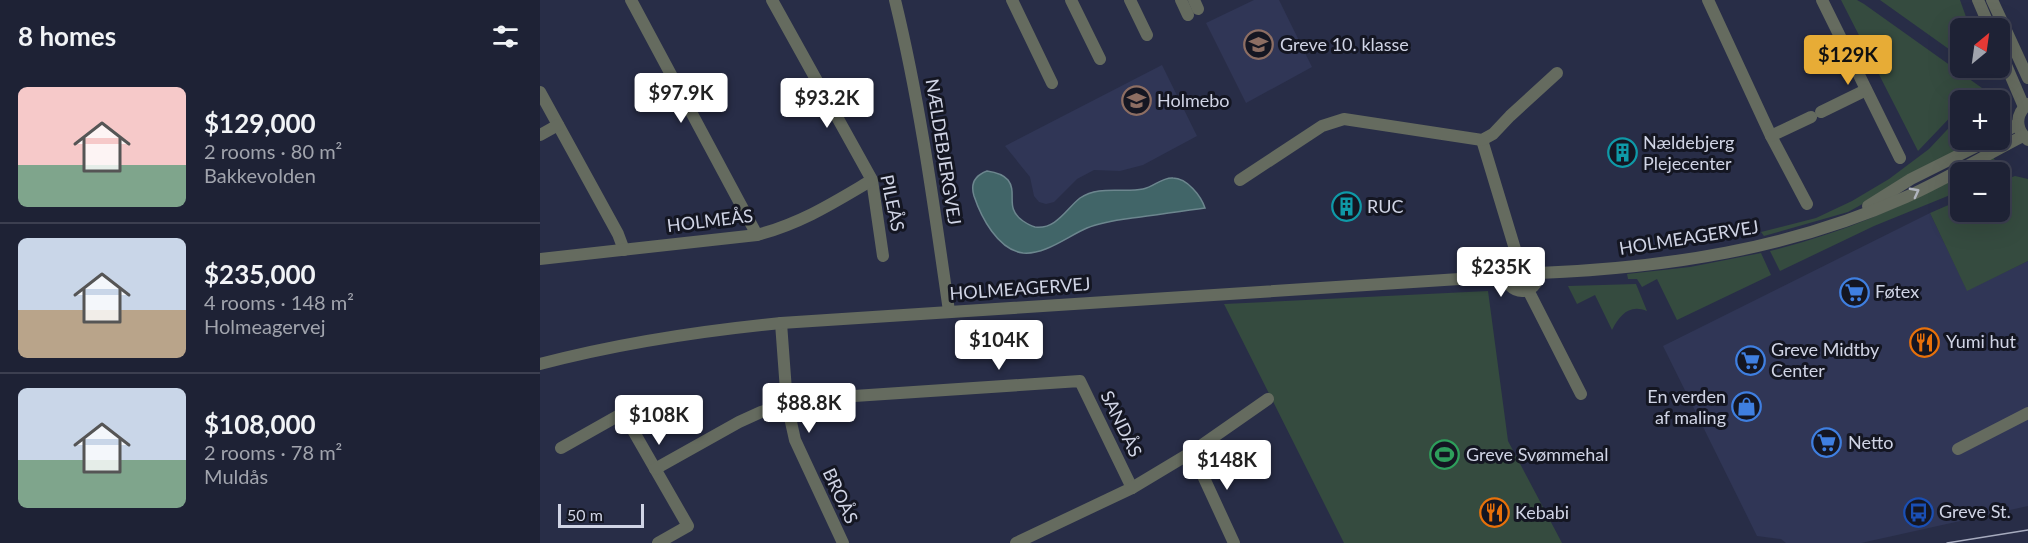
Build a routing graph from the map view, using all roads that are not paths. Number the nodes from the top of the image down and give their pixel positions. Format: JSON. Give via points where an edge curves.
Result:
{"nodes":[{"id":1,"x":631,"y":0,"type":"edge"},
{"id":2,"x":772,"y":0,"type":"edge"},
{"id":3,"x":895,"y":0,"type":"edge"},
{"id":4,"x":1012,"y":0,"type":"edge"},
{"id":5,"x":1071,"y":0,"type":"edge"},
{"id":6,"x":1130,"y":0,"type":"edge"},
{"id":7,"x":1708,"y":0,"type":"edge"},
{"id":8,"x":1822,"y":0,"type":"edge"},
{"id":9,"x":1978,"y":0,"type":"edge"},
{"id":10,"x":1992,"y":0,"type":"edge"},
{"id":11,"x":1986,"y":18,"type":"edge"},
{"id":12,"x":1147,"y":35,"type":"dead end"},
{"id":13,"x":1100,"y":59,"type":"dead end"},
{"id":14,"x":2010,"y":72,"type":"edge"},
{"id":15,"x":1557,"y":73,"type":"dead end"},
{"id":16,"x":2028,"y":78,"type":"edge"},
{"id":17,"x":1052,"y":83,"type":"dead end"},
{"id":18,"x":1866,"y":90,"type":"junction"},
{"id":19,"x":540,"y":92,"type":"edge"},
{"id":20,"x":2026,"y":105,"type":"edge"},
{"id":21,"x":558,"y":124,"type":"junction"},
{"id":22,"x":2018,"y":124,"type":"junction"},
{"id":23,"x":2010,"y":128,"type":"edge"},
{"id":24,"x":540,"y":135,"type":"edge"},
{"id":25,"x":1771,"y":136,"type":"junction"},
{"id":26,"x":2025,"y":138,"type":"edge"},
{"id":27,"x":1482,"y":140,"type":"junction"},
{"id":28,"x":1969,"y":150,"type":"edge"},
{"id":29,"x":1900,"y":158,"type":"dead end"},
{"id":30,"x":872,"y":180,"type":"junction"},
{"id":31,"x":1240,"y":180,"type":"dead end"},
{"id":32,"x":1807,"y":204,"type":"dead end"},
{"id":33,"x":1842,"y":222,"type":"junction"},
{"id":34,"x":757,"y":235,"type":"junction"},
{"id":35,"x":624,"y":250,"type":"junction"},
{"id":36,"x":883,"y":256,"type":"dead end"},
{"id":37,"x":540,"y":258,"type":"edge"},
{"id":38,"x":1518,"y":259,"type":"junction"},
{"id":39,"x":1539,"y":273,"type":"junction"},
{"id":40,"x":1506,"y":276,"type":"junction"},
{"id":41,"x":1528,"y":290,"type":"junction"},
{"id":42,"x":949,"y":312,"type":"junction"},
{"id":43,"x":781,"y":323,"type":"junction"},
{"id":44,"x":540,"y":364,"type":"edge"},
{"id":45,"x":1581,"y":394,"type":"dead end"},
{"id":46,"x":1268,"y":399,"type":"dead end"},
{"id":47,"x":787,"y":404,"type":"junction"},
{"id":48,"x":2028,"y":413,"type":"edge"},
{"id":49,"x":561,"y":448,"type":"dead end"},
{"id":50,"x":1958,"y":449,"type":"dead end"},
{"id":51,"x":1192,"y":452,"type":"junction"},
{"id":52,"x":655,"y":469,"type":"junction"},
{"id":53,"x":1132,"y":488,"type":"junction"},
{"id":54,"x":1024,"y":542,"type":"edge"},
{"id":55,"x":658,"y":543,"type":"edge"},
{"id":56,"x":843,"y":543,"type":"edge"},
{"id":57,"x":1234,"y":543,"type":"edge"}],
"edges":[{"from":1,"to":34,"type":"street"},
{"from":2,"to":30,"type":"street","name":"PILEÅS"},
{"from":3,"to":42,"type":"street","name":"NÆLDEBJERGVEJ","via":[[917,102]]},
{"from":4,"to":17,"type":"street"},
{"from":5,"to":13,"type":"street"},
{"from":6,"to":12,"type":"street"},
{"from":7,"to":25,"type":"street"},
{"from":8,"to":18,"type":"street"},
{"from":9,"to":11,"type":"street"},
{"from":10,"to":16,"type":"street"},
{"from":14,"to":20,"type":"street"},
{"from":15,"to":27,"type":"street"},
{"from":18,"to":25,"type":"street"},
{"from":18,"to":29,"type":"street"},
{"from":19,"to":21,"type":"street"},
{"from":20,"to":22,"type":"street"},
{"from":21,"to":24,"type":"street"},
{"from":21,"to":35,"type":"street"},
{"from":22,"to":23,"type":"street"},
{"from":22,"to":26,"type":"street"},
{"from":25,"to":32,"type":"street"},
{"from":33,"to":26,"type":"street","name":"HOLMEAGERVEJ","one_way":true,"via":[[1907,197]]},
{"from":27,"to":31,"type":"street","via":[[1344,119],[1322,126]]},
{"from":27,"to":38,"type":"street"},
{"from":28,"to":33,"type":"street","name":"HOLMEAGERVEJ","via":[[1911,179]]},
{"from":30,"to":34,"type":"street","name":"HOLMEÅS","via":[[812,216]]},
{"from":30,"to":36,"type":"street","name":"PILEÅS"},
{"from":33,"to":39,"type":"street","name":"HOLMEAGERVEJ","via":[[1744,250],[1677,262]]},
{"from":34,"to":35,"type":"street","name":"HOLMEÅS"},
{"from":35,"to":37,"type":"street","name":"HOLMEÅS"},
{"from":38,"to":39,"type":"street","via":[[1534,263]]},
{"from":38,"to":40,"type":"street","via":[[1509,266]]},
{"from":39,"to":41,"type":"street","via":[[1537,283]]},
{"from":40,"to":41,"type":"street","via":[[1511,287]]},
{"from":40,"to":42,"type":"street","name":"HOLMEAGERVEJ"},
{"from":41,"to":45,"type":"street"},
{"from":42,"to":43,"type":"street","name":"HOLMEAGERVEJ"},
{"from":43,"to":44,"type":"street","name":"HOLMEAGERVEJ","via":[[652,339]]},
{"from":43,"to":47,"type":"street","name":"BROÅS"},
{"from":46,"to":51,"type":"street"},
{"from":47,"to":52,"type":"street","via":[[739,422]]},
{"from":47,"to":53,"type":"street","name":"SANDÅS","via":[[824,398],[1080,381]]},
{"from":47,"to":56,"type":"street","name":"BROÅS","via":[[795,440]]},
{"from":48,"to":50,"type":"street"},
{"from":49,"to":52,"type":"street","via":[[623,412]]},
{"from":51,"to":53,"type":"street"},
{"from":51,"to":57,"type":"street"},
{"from":52,"to":55,"type":"street","via":[[687,526]]},
{"from":53,"to":54,"type":"street"}]}
